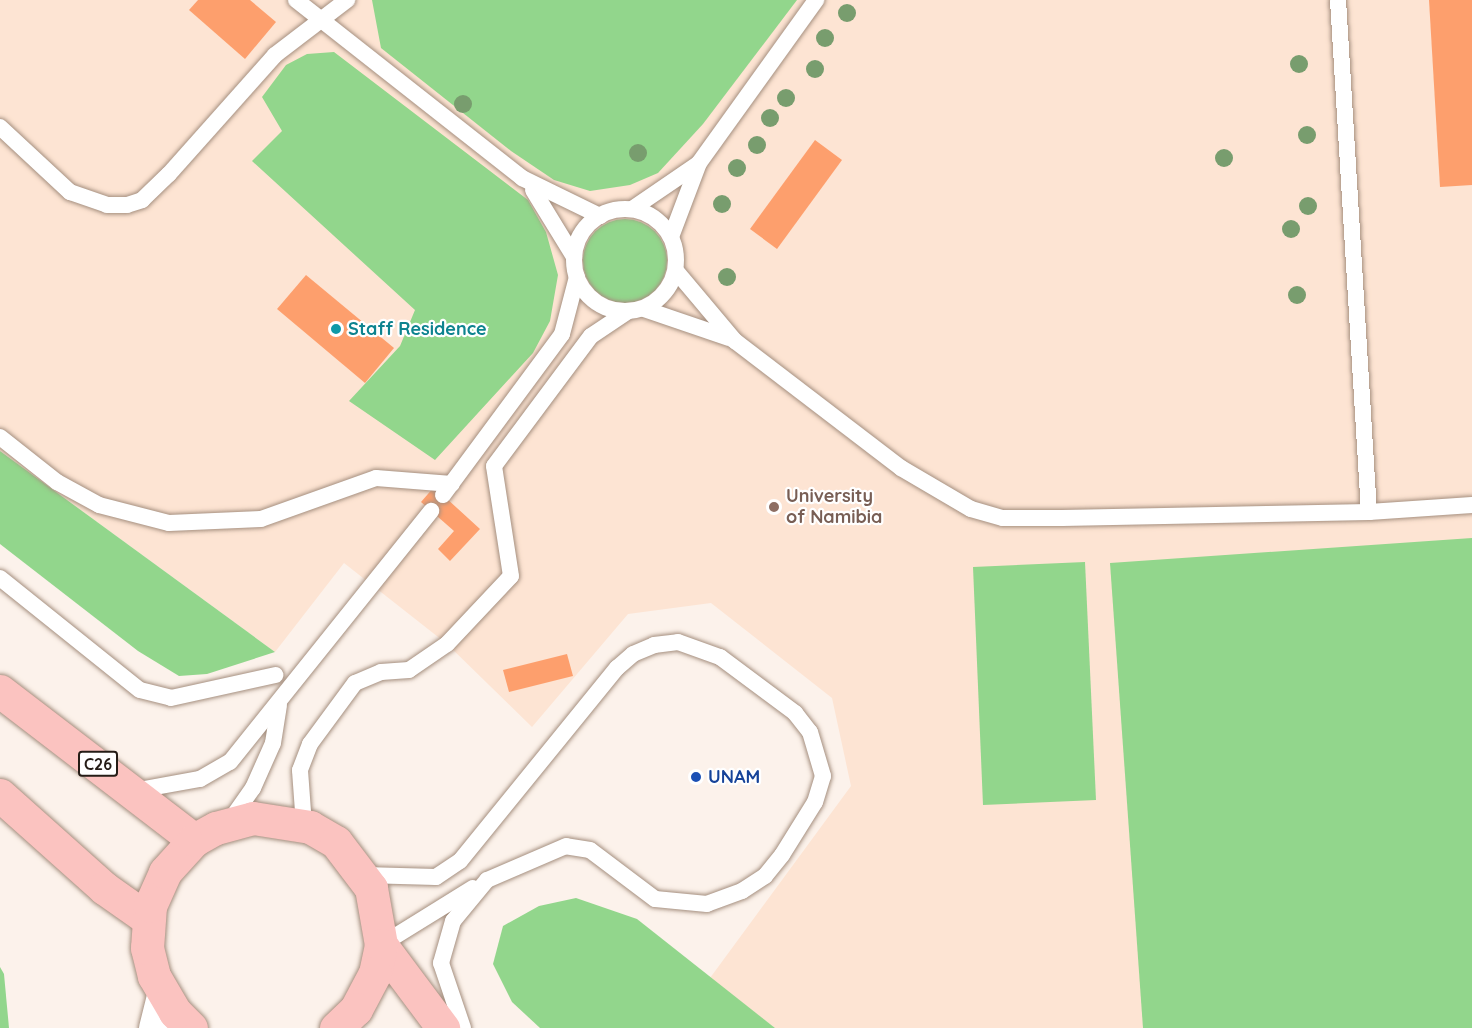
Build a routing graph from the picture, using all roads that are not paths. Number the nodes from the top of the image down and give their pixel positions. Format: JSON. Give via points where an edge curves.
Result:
{"nodes":[{"id":1,"x":296,"y":0,"type":"edge"},
{"id":2,"x":347,"y":0,"type":"edge"},
{"id":3,"x":816,"y":0,"type":"edge"},
{"id":4,"x":1338,"y":0,"type":"edge"},
{"id":5,"x":321,"y":20,"type":"junction"},
{"id":6,"x":0,"y":127,"type":"edge"},
{"id":7,"x":699,"y":163,"type":"junction"},
{"id":8,"x":522,"y":178,"type":"junction"},
{"id":9,"x":632,"y":209,"type":"junction"},
{"id":10,"x":600,"y":216,"type":"junction"},
{"id":11,"x":671,"y":237,"type":"junction"},
{"id":12,"x":574,"y":257,"type":"junction"},
{"id":13,"x":676,"y":271,"type":"junction"},
{"id":14,"x":577,"y":277,"type":"junction"},
{"id":15,"x":635,"y":310,"type":"junction"},
{"id":16,"x":735,"y":341,"type":"junction"},
{"id":17,"x":0,"y":437,"type":"edge"},
{"id":18,"x":1472,"y":505,"type":"edge"},
{"id":19,"x":431,"y":511,"type":"dead end"},
{"id":20,"x":1369,"y":512,"type":"junction"},
{"id":21,"x":0,"y":578,"type":"edge"},
{"id":22,"x":276,"y":675,"type":"dead end"},
{"id":23,"x":0,"y":691,"type":"edge"},
{"id":24,"x":280,"y":701,"type":"junction"},
{"id":25,"x":133,"y":791,"type":"junction"},
{"id":26,"x":0,"y":795,"type":"edge"},
{"id":27,"x":228,"y":823,"type":"junction"},
{"id":28,"x":304,"y":825,"type":"junction"},
{"id":29,"x":195,"y":840,"type":"junction"},
{"id":30,"x":364,"y":875,"type":"junction"},
{"id":31,"x":487,"y":880,"type":"junction"},
{"id":32,"x":148,"y":919,"type":"junction"},
{"id":33,"x":381,"y":945,"type":"junction"},
{"id":34,"x":158,"y":986,"type":"junction"},
{"id":35,"x":346,"y":1018,"type":"edge"},
{"id":36,"x":155,"y":1028,"type":"edge"},
{"id":37,"x":191,"y":1028,"type":"edge"},
{"id":38,"x":443,"y":1028,"type":"edge"},
{"id":39,"x":463,"y":1028,"type":"edge"}],
"edges":[{"from":1,"to":5,"type":"lane"},
{"from":2,"to":5,"type":"lane"},
{"from":3,"to":7,"type":"lane"},
{"from":4,"to":20,"type":"lane"},
{"from":5,"to":6,"type":"lane","via":[[274,55],[169,174],[142,200],[127,205],[107,206],[70,192]]},
{"from":5,"to":8,"type":"lane"},
{"from":7,"to":9,"type":"lane"},
{"from":7,"to":11,"type":"lane"},
{"from":8,"to":10,"type":"lane"},
{"from":8,"to":12,"type":"lane","via":[[545,203]]},
{"from":9,"to":10,"type":"lane"},
{"from":9,"to":11,"type":"lane","via":[[648,214]]},
{"from":10,"to":12,"type":"lane","via":[[587,226]]},
{"from":11,"to":13,"type":"lane"},
{"from":12,"to":14,"type":"lane"},
{"from":13,"to":15,"type":"lane","via":[[658,300]]},
{"from":13,"to":16,"type":"lane"},
{"from":14,"to":15,"type":"lane","via":[[595,302]]},
{"from":14,"to":17,"type":"lane","via":[[562,334],[448,490],[376,478],[261,519],[169,523],[99,505],[57,482]]},
{"from":15,"to":16,"type":"lane"},
{"from":15,"to":28,"type":"lane","via":[[591,336],[494,466],[511,576],[447,644],[409,670],[381,672],[356,683],[310,744],[300,770]]},
{"from":16,"to":20,"type":"lane","via":[[901,468],[971,509],[1003,518]]},
{"from":18,"to":20,"type":"lane"},
{"from":19,"to":24,"type":"lane"},
{"from":21,"to":22,"type":"lane","via":[[140,690],[171,698]]},
{"from":23,"to":25,"type":"main road","number":"C26"},
{"from":24,"to":25,"type":"lane","via":[[248,744],[217,771],[200,779]]},
{"from":24,"to":27,"type":"lane","via":[[273,743],[254,788]]},
{"from":25,"to":29,"type":"main road","number":"C26"},
{"from":26,"to":32,"type":"main road","via":[[104,888]]},
{"from":27,"to":28,"type":"main road","via":[[253,818]]},
{"from":27,"to":29,"type":"main road"},
{"from":28,"to":30,"type":"main road","via":[[336,842]]},
{"from":29,"to":32,"type":"main road","via":[[165,872]]},
{"from":30,"to":31,"type":"lane","via":[[436,877],[460,861],[611,674],[633,654],[654,645],[678,642],[700,646],[720,657],[795,713],[819,752],[823,776],[815,802],[765,876],[742,891],[707,904],[655,899],[591,850],[566,846]]},
{"from":30,"to":33,"type":"main road","via":[[380,916]]},
{"from":31,"to":33,"type":"lane"},
{"from":31,"to":39,"type":"lane","via":[[453,921],[441,963]]},
{"from":32,"to":34,"type":"main road"},
{"from":33,"to":35,"type":"main road","via":[[375,973]]},
{"from":33,"to":38,"type":"main road"},
{"from":34,"to":36,"type":"street"},
{"from":34,"to":37,"type":"main road"}]}
